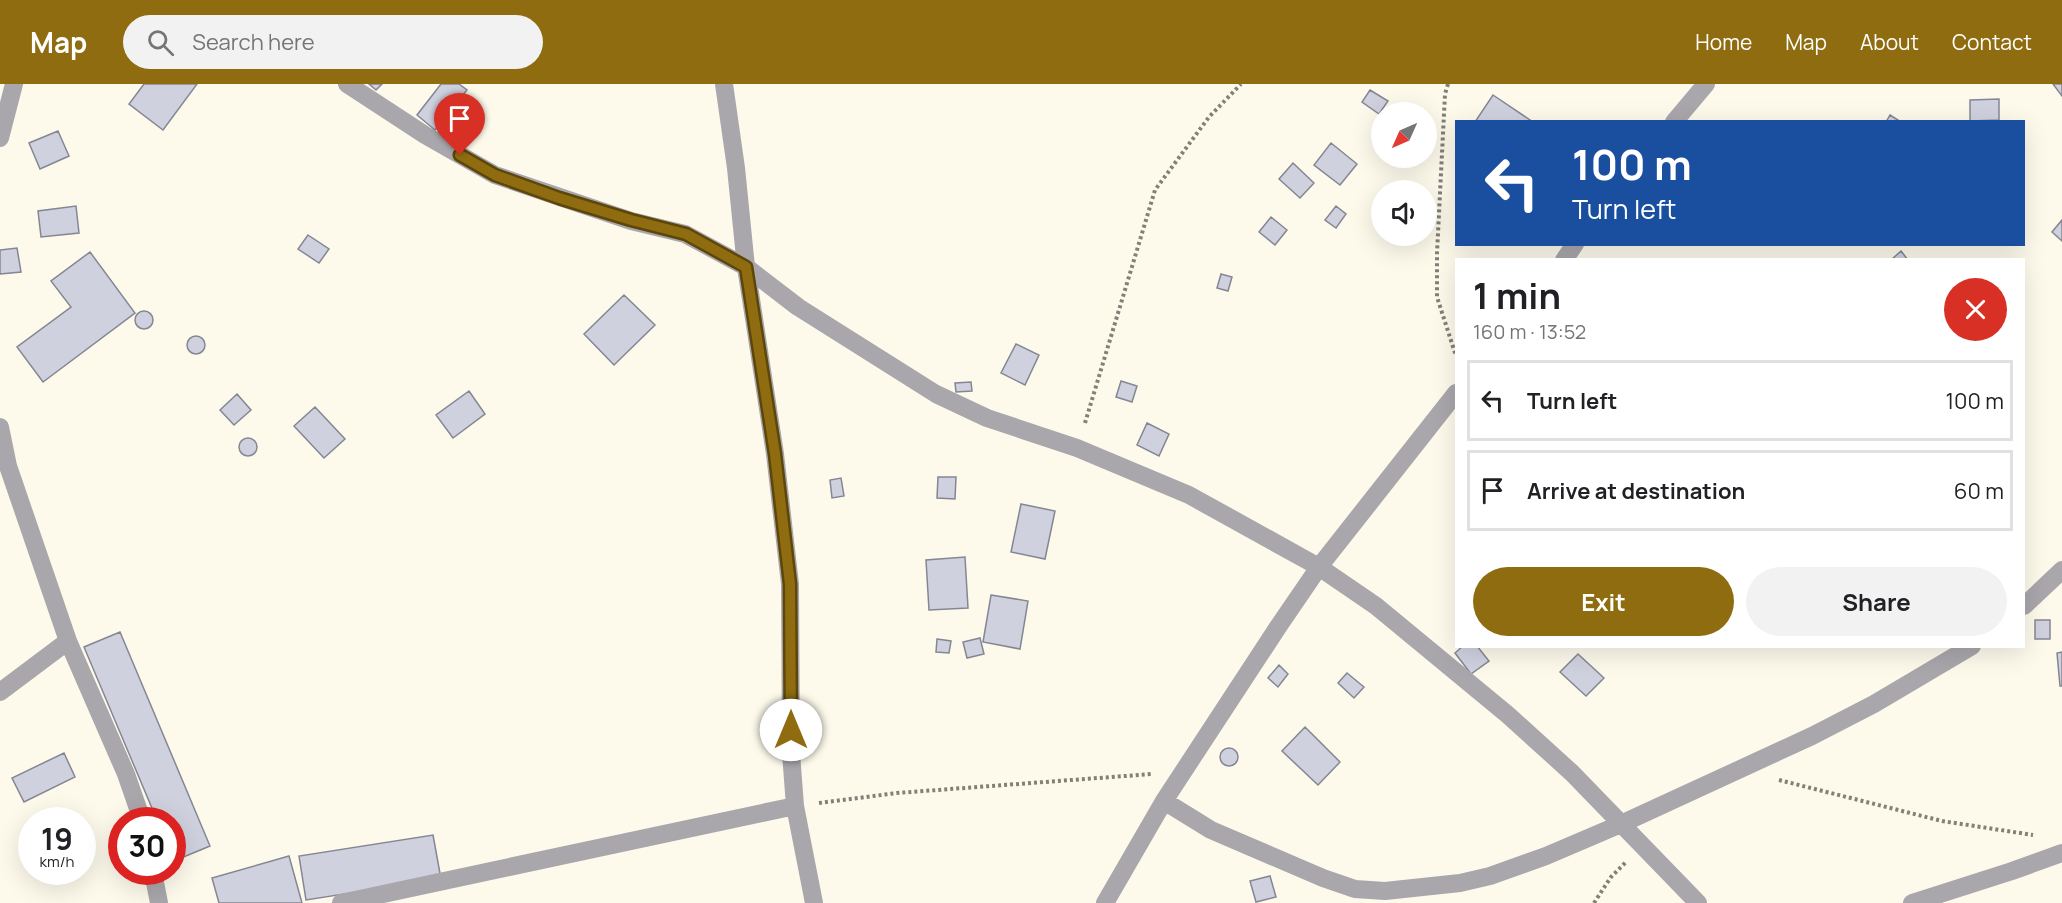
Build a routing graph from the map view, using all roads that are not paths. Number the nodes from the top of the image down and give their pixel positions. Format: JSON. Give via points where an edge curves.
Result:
{"nodes":[{"id":1,"x":14,"y":84,"type":"edge"},
{"id":2,"x":347,"y":84,"type":"edge"},
{"id":3,"x":724,"y":84,"type":"edge"},
{"id":4,"x":1706,"y":84,"type":"edge"},
{"id":5,"x":1676,"y":120,"type":"edge"},
{"id":6,"x":0,"y":138,"type":"edge"},
{"id":7,"x":746,"y":267,"type":"junction"},
{"id":8,"x":1455,"y":394,"type":"edge"},
{"id":9,"x":0,"y":427,"type":"edge"},
{"id":10,"x":1319,"y":567,"type":"junction"},
{"id":11,"x":2062,"y":570,"type":"edge"},
{"id":12,"x":2025,"y":605,"type":"edge"},
{"id":13,"x":68,"y":640,"type":"junction"},
{"id":14,"x":1969,"y":648,"type":"edge"},
{"id":15,"x":0,"y":692,"type":"edge"},
{"id":16,"x":1164,"y":801,"type":"junction"},
{"id":17,"x":795,"y":806,"type":"junction"},
{"id":18,"x":137,"y":807,"type":"edge"},
{"id":19,"x":1621,"y":824,"type":"junction"},
{"id":20,"x":2062,"y":853,"type":"edge"},
{"id":21,"x":156,"y":885,"type":"edge"},
{"id":22,"x":159,"y":903,"type":"edge"},
{"id":23,"x":341,"y":903,"type":"edge"},
{"id":24,"x":814,"y":903,"type":"edge"},
{"id":25,"x":1105,"y":903,"type":"edge"},
{"id":26,"x":1698,"y":903,"type":"edge"},
{"id":27,"x":1912,"y":903,"type":"edge"}],
"edges":[{"from":1,"to":6,"type":"street"},
{"from":2,"to":7,"type":"street","via":[[495,175],[686,234]]},
{"from":3,"to":7,"type":"street"},
{"from":4,"to":5,"type":"street"},
{"from":7,"to":10,"type":"street","via":[[798,307],[936,394],[987,418],[1077,448],[1188,495]]},
{"from":7,"to":17,"type":"street","via":[[775,454],[790,584]]},
{"from":8,"to":10,"type":"street"},
{"from":9,"to":13,"type":"street","via":[[8,466]]},
{"from":10,"to":16,"type":"street"},
{"from":10,"to":19,"type":"street","via":[[1376,606],[1449,665],[1572,773]]},
{"from":11,"to":12,"type":"street"},
{"from":13,"to":15,"type":"street"},
{"from":13,"to":18,"type":"street"},
{"from":14,"to":19,"type":"street","via":[[1812,736]]},
{"from":16,"to":19,"type":"street","via":[[1211,830],[1312,874],[1355,889],[1385,891],[1491,876]]},
{"from":16,"to":25,"type":"street"},
{"from":17,"to":23,"type":"street"},
{"from":17,"to":24,"type":"street"},
{"from":19,"to":26,"type":"street"},
{"from":20,"to":27,"type":"street"},
{"from":21,"to":22,"type":"street"}]}
